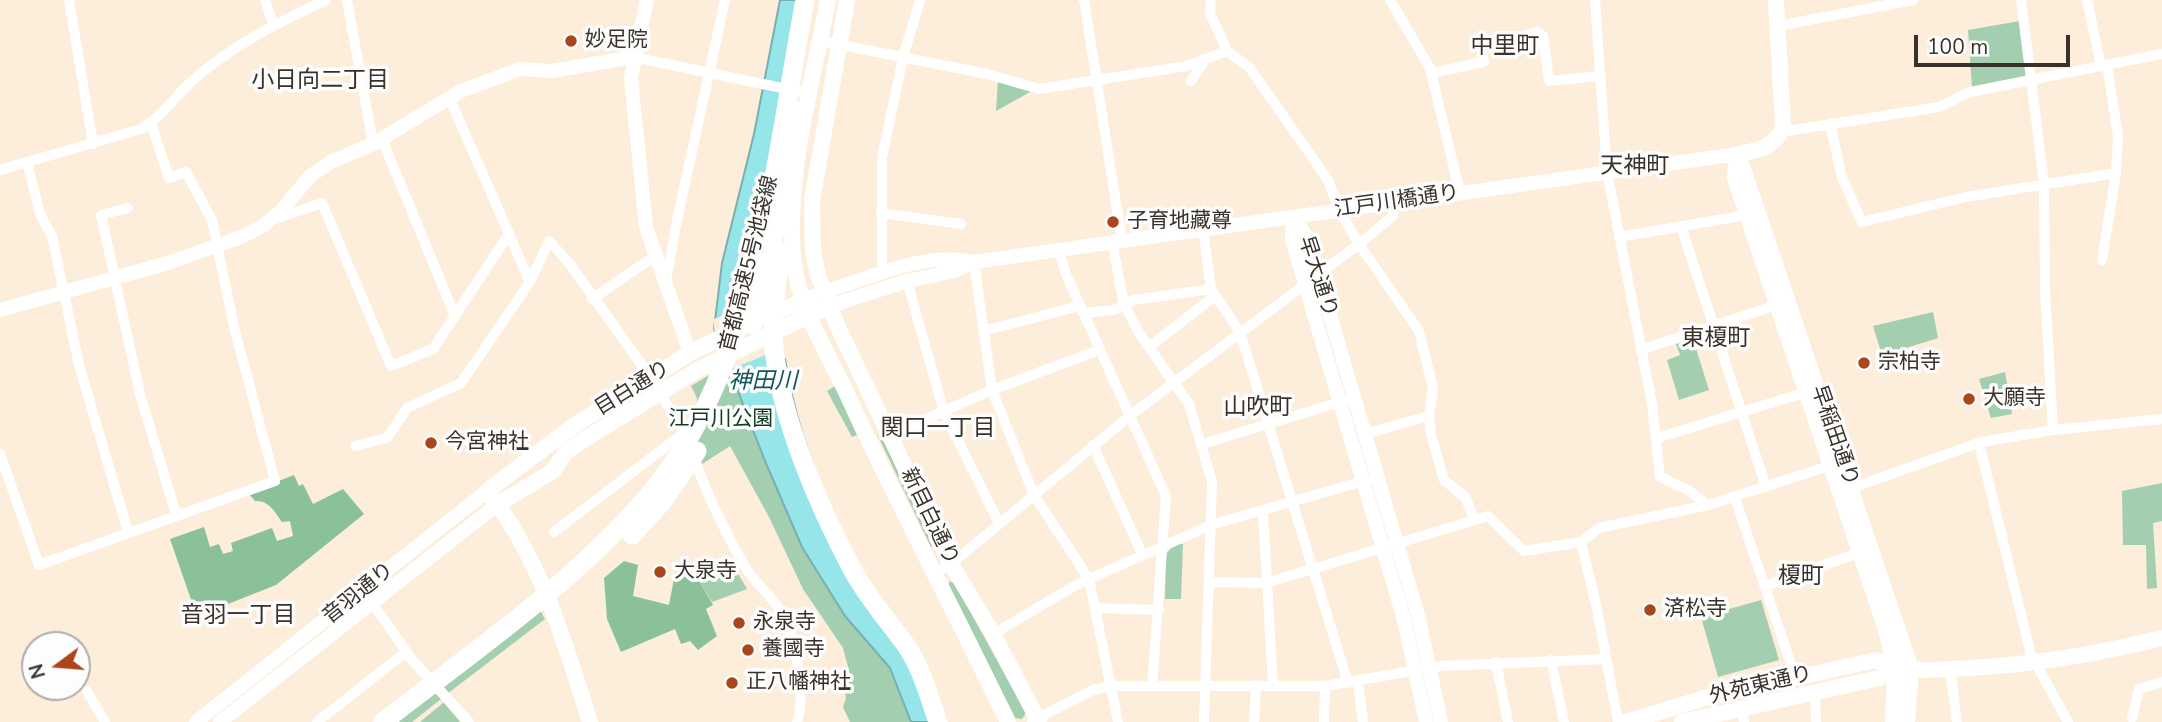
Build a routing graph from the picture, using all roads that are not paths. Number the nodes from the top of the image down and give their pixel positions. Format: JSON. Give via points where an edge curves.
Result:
{"nodes":[{"id":1,"x":69,"y":0,"type":"edge"},
{"id":2,"x":265,"y":0,"type":"edge"},
{"id":3,"x":326,"y":0,"type":"edge"},
{"id":4,"x":347,"y":0,"type":"edge"},
{"id":5,"x":647,"y":0,"type":"edge"},
{"id":6,"x":725,"y":0,"type":"edge"},
{"id":7,"x":805,"y":0,"type":"edge"},
{"id":8,"x":819,"y":0,"type":"edge"},
{"id":9,"x":828,"y":0,"type":"edge"},
{"id":10,"x":847,"y":0,"type":"edge"},
{"id":11,"x":920,"y":0,"type":"edge"},
{"id":12,"x":1084,"y":0,"type":"edge"},
{"id":13,"x":1210,"y":0,"type":"edge"},
{"id":14,"x":1390,"y":0,"type":"edge"},
{"id":15,"x":1595,"y":0,"type":"edge"},
{"id":16,"x":1776,"y":0,"type":"edge"},
{"id":17,"x":1913,"y":0,"type":"edge"},
{"id":18,"x":2021,"y":0,"type":"edge"},
{"id":19,"x":2087,"y":0,"type":"edge"},
{"id":20,"x":273,"y":24,"type":"junction"},
{"id":21,"x":1778,"y":26,"type":"junction"},
{"id":22,"x":821,"y":41,"type":"junction"},
{"id":23,"x":839,"y":45,"type":"junction"},
{"id":24,"x":1227,"y":51,"type":"junction"},
{"id":25,"x":2162,"y":54,"type":"edge"},
{"id":26,"x":633,"y":57,"type":"junction"},
{"id":27,"x":903,"y":57,"type":"junction"},
{"id":28,"x":1203,"y":63,"type":"junction"},
{"id":29,"x":2104,"y":66,"type":"junction"},
{"id":30,"x":709,"y":72,"type":"junction"},
{"id":31,"x":1431,"y":73,"type":"junction"},
{"id":32,"x":1600,"y":76,"type":"junction"},
{"id":33,"x":1096,"y":80,"type":"junction"},
{"id":34,"x":2031,"y":80,"type":"junction"},
{"id":35,"x":1191,"y":81,"type":"dead end"},
{"id":36,"x":804,"y":93,"type":"junction"},
{"id":37,"x":450,"y":99,"type":"junction"},
{"id":38,"x":151,"y":123,"type":"junction"},
{"id":39,"x":1830,"y":124,"type":"junction"},
{"id":40,"x":1781,"y":132,"type":"junction"},
{"id":41,"x":377,"y":142,"type":"junction"},
{"id":42,"x":93,"y":144,"type":"junction"},
{"id":43,"x":1738,"y":154,"type":"junction"},
{"id":44,"x":27,"y":162,"type":"junction"},
{"id":45,"x":0,"y":170,"type":"edge"},
{"id":46,"x":1607,"y":172,"type":"junction"},
{"id":47,"x":2116,"y":173,"type":"junction"},
{"id":48,"x":2044,"y":183,"type":"junction"},
{"id":49,"x":1460,"y":193,"type":"junction"},
{"id":50,"x":1394,"y":202,"type":"junction"},
{"id":51,"x":780,"y":206,"type":"junction"},
{"id":52,"x":128,"y":208,"type":"dead end"},
{"id":53,"x":1339,"y":210,"type":"junction"},
{"id":54,"x":881,"y":213,"type":"junction"},
{"id":55,"x":1747,"y":215,"type":"junction"},
{"id":56,"x":1293,"y":217,"type":"junction"},
{"id":57,"x":269,"y":221,"type":"junction"},
{"id":58,"x":961,"y":224,"type":"dead end"},
{"id":59,"x":1681,"y":226,"type":"junction"},
{"id":60,"x":1203,"y":229,"type":"junction"},
{"id":61,"x":509,"y":234,"type":"junction"},
{"id":62,"x":1619,"y":237,"type":"junction"},
{"id":63,"x":1117,"y":242,"type":"junction"},
{"id":64,"x":1359,"y":244,"type":"junction"},
{"id":65,"x":218,"y":246,"type":"junction"},
{"id":66,"x":1059,"y":250,"type":"junction"},
{"id":67,"x":655,"y":256,"type":"junction"},
{"id":68,"x":2102,"y":260,"type":"dead end"},
{"id":69,"x":974,"y":262,"type":"junction"},
{"id":70,"x":883,"y":273,"type":"junction"},
{"id":71,"x":1318,"y":275,"type":"junction"},
{"id":72,"x":115,"y":279,"type":"junction"},
{"id":73,"x":907,"y":281,"type":"junction"},
{"id":74,"x":530,"y":282,"type":"junction"},
{"id":75,"x":666,"y":286,"type":"junction"},
{"id":76,"x":1306,"y":286,"type":"junction"},
{"id":77,"x":1213,"y":292,"type":"junction"},
{"id":78,"x":62,"y":294,"type":"junction"},
{"id":79,"x":593,"y":299,"type":"junction"},
{"id":80,"x":827,"y":299,"type":"junction"},
{"id":81,"x":1124,"y":304,"type":"junction"},
{"id":82,"x":1777,"y":305,"type":"junction"},
{"id":83,"x":808,"y":307,"type":"junction"},
{"id":84,"x":0,"y":310,"type":"edge"},
{"id":85,"x":1082,"y":310,"type":"junction"},
{"id":86,"x":455,"y":316,"type":"junction"},
{"id":87,"x":1713,"y":327,"type":"junction"},
{"id":88,"x":982,"y":331,"type":"junction"},
{"id":89,"x":1240,"y":332,"type":"junction"},
{"id":90,"x":1149,"y":347,"type":"junction"},
{"id":91,"x":1640,"y":349,"type":"junction"},
{"id":92,"x":1099,"y":350,"type":"junction"},
{"id":93,"x":690,"y":353,"type":"junction"},
{"id":94,"x":651,"y":378,"type":"junction"},
{"id":95,"x":1174,"y":383,"type":"junction"},
{"id":96,"x":992,"y":390,"type":"junction"},
{"id":97,"x":1807,"y":392,"type":"junction"},
{"id":98,"x":661,"y":393,"type":"junction"},
{"id":99,"x":1347,"y":400,"type":"junction"},
{"id":100,"x":944,"y":412,"type":"junction"},
{"id":101,"x":1741,"y":413,"type":"junction"},
{"id":102,"x":1131,"y":415,"type":"junction"},
{"id":103,"x":1429,"y":416,"type":"junction"},
{"id":104,"x":2162,"y":419,"type":"edge"},
{"id":105,"x":1268,"y":425,"type":"junction"},
{"id":106,"x":2053,"y":430,"type":"junction"},
{"id":107,"x":685,"y":432,"type":"junction"},
{"id":108,"x":1365,"y":434,"type":"junction"},
{"id":109,"x":890,"y":435,"type":"junction"},
{"id":110,"x":1657,"y":438,"type":"junction"},
{"id":111,"x":1979,"y":443,"type":"junction"},
{"id":112,"x":1202,"y":444,"type":"junction"},
{"id":113,"x":1093,"y":445,"type":"junction"},
{"id":114,"x":355,"y":446,"type":"dead end"},
{"id":115,"x":0,"y":454,"type":"edge"},
{"id":116,"x":1832,"y":465,"type":"junction"},
{"id":117,"x":1370,"y":479,"type":"junction"},
{"id":118,"x":1766,"y":487,"type":"junction"},
{"id":119,"x":1852,"y":488,"type":"junction"},
{"id":120,"x":487,"y":491,"type":"junction"},
{"id":121,"x":1034,"y":495,"type":"junction"},
{"id":122,"x":1735,"y":498,"type":"junction"},
{"id":123,"x":1292,"y":503,"type":"junction"},
{"id":124,"x":498,"y":504,"type":"junction"},
{"id":125,"x":1708,"y":505,"type":"junction"},
{"id":126,"x":1263,"y":512,"type":"junction"},
{"id":127,"x":176,"y":514,"type":"junction"},
{"id":128,"x":1475,"y":520,"type":"junction"},
{"id":129,"x":999,"y":523,"type":"junction"},
{"id":130,"x":1211,"y":525,"type":"junction"},
{"id":131,"x":128,"y":532,"type":"junction"},
{"id":132,"x":554,"y":532,"type":"dead end"},
{"id":133,"x":1581,"y":542,"type":"junction"},
{"id":134,"x":1390,"y":545,"type":"junction"},
{"id":135,"x":1161,"y":546,"type":"junction"},
{"id":136,"x":1861,"y":552,"type":"junction"},
{"id":137,"x":1142,"y":554,"type":"junction"},
{"id":138,"x":951,"y":564,"type":"junction"},
{"id":139,"x":1313,"y":568,"type":"junction"},
{"id":140,"x":932,"y":575,"type":"junction"},
{"id":141,"x":1089,"y":579,"type":"junction"},
{"id":142,"x":1209,"y":582,"type":"junction"},
{"id":143,"x":1266,"y":583,"type":"junction"},
{"id":144,"x":1765,"y":586,"type":"junction"},
{"id":145,"x":367,"y":598,"type":"junction"},
{"id":146,"x":1095,"y":608,"type":"junction"},
{"id":147,"x":1159,"y":610,"type":"junction"},
{"id":148,"x":993,"y":634,"type":"junction"},
{"id":149,"x":2162,"y":638,"type":"edge"},
{"id":150,"x":406,"y":652,"type":"junction"},
{"id":151,"x":1606,"y":659,"type":"junction"},
{"id":152,"x":1551,"y":660,"type":"junction"},
{"id":153,"x":1496,"y":662,"type":"junction"},
{"id":154,"x":2036,"y":664,"type":"junction"},
{"id":155,"x":1423,"y":669,"type":"junction"},
{"id":156,"x":1903,"y":669,"type":"junction"},
{"id":157,"x":1950,"y":669,"type":"junction"},
{"id":158,"x":1796,"y":679,"type":"junction"},
{"id":159,"x":2162,"y":682,"type":"edge"},
{"id":160,"x":1353,"y":683,"type":"junction"},
{"id":161,"x":1273,"y":684,"type":"junction"},
{"id":162,"x":1256,"y":685,"type":"junction"},
{"id":163,"x":1111,"y":686,"type":"junction"},
{"id":164,"x":1205,"y":686,"type":"junction"},
{"id":165,"x":1325,"y":686,"type":"junction"},
{"id":166,"x":1152,"y":687,"type":"junction"},
{"id":167,"x":1815,"y":693,"type":"junction"},
{"id":168,"x":91,"y":698,"type":"edge"},
{"id":169,"x":1743,"y":715,"type":"edge"},
{"id":170,"x":224,"y":716,"type":"edge"},
{"id":171,"x":1677,"y":717,"type":"edge"},
{"id":172,"x":2132,"y":718,"type":"dead end"},
{"id":173,"x":1036,"y":721,"type":"edge"},
{"id":174,"x":105,"y":722,"type":"edge"},
{"id":175,"x":196,"y":722,"type":"edge"},
{"id":176,"x":317,"y":722,"type":"edge"},
{"id":177,"x":383,"y":722,"type":"edge"},
{"id":178,"x":404,"y":722,"type":"edge"},
{"id":179,"x":469,"y":722,"type":"edge"},
{"id":180,"x":590,"y":722,"type":"edge"},
{"id":181,"x":797,"y":722,"type":"edge"},
{"id":182,"x":939,"y":722,"type":"edge"},
{"id":183,"x":1008,"y":722,"type":"edge"},
{"id":184,"x":1118,"y":722,"type":"edge"},
{"id":185,"x":1204,"y":722,"type":"edge"},
{"id":186,"x":1254,"y":722,"type":"edge"},
{"id":187,"x":1324,"y":722,"type":"edge"},
{"id":188,"x":1363,"y":722,"type":"edge"},
{"id":189,"x":1426,"y":722,"type":"edge"},
{"id":190,"x":1441,"y":722,"type":"edge"},
{"id":191,"x":1508,"y":722,"type":"edge"},
{"id":192,"x":1564,"y":722,"type":"edge"},
{"id":193,"x":1618,"y":722,"type":"edge"},
{"id":194,"x":1626,"y":722,"type":"edge"},
{"id":195,"x":1816,"y":722,"type":"edge"},
{"id":196,"x":1894,"y":722,"type":"edge"},
{"id":197,"x":1907,"y":722,"type":"edge"},
{"id":198,"x":1957,"y":722,"type":"edge"},
{"id":199,"x":2068,"y":722,"type":"edge"}],
"edges":[{"from":1,"to":42,"type":"street"},
{"from":2,"to":20,"type":"street"},
{"from":3,"to":20,"type":"street"},
{"from":4,"to":41,"type":"street"},
{"from":5,"to":26,"type":"street"},
{"from":6,"to":30,"type":"street"},
{"from":7,"to":177,"type":"highway","name":"首都高速5号池袋線","via":[[739,323],[718,385],[693,433],[651,493],[592,554]]},
{"from":8,"to":51,"type":"highway","name":"首都高速5号池袋線"},
{"from":9,"to":22,"type":"main road"},
{"from":10,"to":23,"type":"main road"},
{"from":11,"to":27,"type":"street"},
{"from":12,"to":33,"type":"street"},
{"from":13,"to":24,"type":"street","via":[[1210,13]]},
{"from":14,"to":31,"type":"street"},
{"from":15,"to":32,"type":"street"},
{"from":16,"to":21,"type":"main road"},
{"from":17,"to":21,"type":"street"},
{"from":18,"to":34,"type":"street"},
{"from":19,"to":29,"type":"street"},
{"from":20,"to":38,"type":"street","via":[[192,80]]},
{"from":21,"to":40,"type":"main road"},
{"from":22,"to":23,"type":"street"},
{"from":22,"to":36,"type":"main road"},
{"from":23,"to":27,"type":"street"},
{"from":23,"to":80,"type":"main road","via":[[812,200],[813,251]]},
{"from":24,"to":28,"type":"street"},
{"from":24,"to":53,"type":"street","via":[[1249,67],[1328,180]]},
{"from":25,"to":29,"type":"street"},
{"from":26,"to":30,"type":"street"},
{"from":26,"to":37,"type":"street","via":[[552,71],[520,69]]},
{"from":26,"to":67,"type":"street","via":[[632,106],[646,227]]},
{"from":27,"to":33,"type":"street","via":[[1039,89]]},
{"from":27,"to":54,"type":"street","via":[[882,158]]},
{"from":28,"to":33,"type":"street"},
{"from":28,"to":35,"type":"street"},
{"from":29,"to":34,"type":"street"},
{"from":29,"to":47,"type":"street","via":[[2118,136]]},
{"from":30,"to":36,"type":"street"},
{"from":30,"to":75,"type":"street"},
{"from":31,"to":32,"type":"street","via":[[1484,62],[1486,46],[1537,32],[1543,36],[1549,81]]},
{"from":31,"to":49,"type":"street"},
{"from":32,"to":46,"type":"street"},
{"from":33,"to":63,"type":"street"},
{"from":34,"to":39,"type":"street","via":[[1970,92],[1939,107]]},
{"from":34,"to":48,"type":"street"},
{"from":36,"to":83,"type":"main road","via":[[792,230],[793,259]]},
{"from":37,"to":41,"type":"street"},
{"from":37,"to":61,"type":"street"},
{"from":38,"to":42,"type":"street"},
{"from":38,"to":65,"type":"street","via":[[169,178],[186,172],[212,220]]},
{"from":39,"to":40,"type":"street"},
{"from":39,"to":48,"type":"street","via":[[1842,178],[1862,222]]},
{"from":40,"to":43,"type":"main road","via":[[1768,146]]},
{"from":41,"to":57,"type":"street","via":[[310,176]]},
{"from":41,"to":86,"type":"street"},
{"from":42,"to":44,"type":"street"},
{"from":43,"to":46,"type":"street","name":"江戸川橋通り"},
{"from":43,"to":55,"type":"main road","name":"早稲田通り","via":[[1735,178]]},
{"from":43,"to":119,"type":"main road","name":"早稲田通り"},
{"from":44,"to":45,"type":"street"},
{"from":44,"to":78,"type":"street","via":[[40,214],[52,236]]},
{"from":46,"to":49,"type":"street","name":"江戸川橋通り"},
{"from":46,"to":62,"type":"street"},
{"from":47,"to":48,"type":"street"},
{"from":47,"to":68,"type":"street"},
{"from":48,"to":106,"type":"street"},
{"from":49,"to":50,"type":"street","name":"江戸川橋通り"},
{"from":50,"to":53,"type":"street","name":"江戸川橋通り"},
{"from":50,"to":64,"type":"street","via":[[1393,215]]},
{"from":51,"to":178,"type":"highway","name":"首都高速5号池袋線","via":[[762,290],[740,361],[718,414],[662,502],[600,565]]},
{"from":51,"to":182,"type":"highway","via":[[774,346],[790,417],[852,570],[906,646]]},
{"from":52,"to":72,"type":"street","via":[[102,215]]},
{"from":53,"to":56,"type":"street","name":"江戸川橋通り"},
{"from":53,"to":64,"type":"street"},
{"from":54,"to":58,"type":"street"},
{"from":54,"to":70,"type":"street"},
{"from":55,"to":59,"type":"street"},
{"from":55,"to":82,"type":"main road","name":"早稲田通り"},
{"from":56,"to":60,"type":"street","name":"江戸川橋通り"},
{"from":56,"to":71,"type":"street","name":"早大通り","via":[[1307,237]]},
{"from":56,"to":76,"type":"street","name":"早大通り","via":[[1292,240]]},
{"from":57,"to":65,"type":"street"},
{"from":57,"to":86,"type":"street","via":[[322,203],[391,366],[433,349]]},
{"from":59,"to":62,"type":"street"},
{"from":59,"to":87,"type":"street"},
{"from":60,"to":63,"type":"street","name":"江戸川橋通り"},
{"from":60,"to":77,"type":"street"},
{"from":61,"to":74,"type":"street"},
{"from":61,"to":86,"type":"street"},
{"from":62,"to":91,"type":"street"},
{"from":63,"to":66,"type":"street","name":"江戸川橋通り"},
{"from":63,"to":81,"type":"street"},
{"from":64,"to":71,"type":"street"},
{"from":64,"to":103,"type":"street","via":[[1419,331],[1433,388]]},
{"from":65,"to":72,"type":"street"},
{"from":65,"to":127,"type":"street","via":[[234,327],[275,481]]},
{"from":66,"to":69,"type":"street","name":"江戸川橋通り"},
{"from":66,"to":85,"type":"street"},
{"from":67,"to":75,"type":"street"},
{"from":67,"to":79,"type":"street"},
{"from":69,"to":70,"type":"street","name":"江戸川橋通り","via":[[953,257]]},
{"from":69,"to":73,"type":"street","name":"江戸川橋通り"},
{"from":69,"to":88,"type":"street"},
{"from":70,"to":80,"type":"street","name":"江戸川橋通り"},
{"from":71,"to":76,"type":"street"},
{"from":71,"to":99,"type":"street","name":"早大通り"},
{"from":72,"to":78,"type":"street"},
{"from":72,"to":127,"type":"street","via":[[140,394]]},
{"from":73,"to":80,"type":"street","name":"江戸川橋通り"},
{"from":73,"to":100,"type":"street"},
{"from":74,"to":79,"type":"street","via":[[549,241]]},
{"from":74,"to":114,"type":"street","via":[[461,383],[408,408],[387,438]]},
{"from":75,"to":93,"type":"street"},
{"from":76,"to":89,"type":"street"},
{"from":76,"to":99,"type":"street","name":"早大通り"},
{"from":77,"to":81,"type":"street"},
{"from":77,"to":89,"type":"street"},
{"from":77,"to":90,"type":"street"},
{"from":78,"to":84,"type":"street"},
{"from":78,"to":131,"type":"street"},
{"from":79,"to":94,"type":"street"},
{"from":80,"to":83,"type":"main road","name":"目白通り"},
{"from":80,"to":109,"type":"main road","name":"新目白通り"},
{"from":81,"to":85,"type":"street","via":[[1114,310]]},
{"from":81,"to":90,"type":"street"},
{"from":82,"to":87,"type":"street"},
{"from":82,"to":97,"type":"main road","name":"早稲田通り"},
{"from":83,"to":93,"type":"main road","name":"目白通り","via":[[764,317]]},
{"from":83,"to":98,"type":"main road","name":"目白通り"},
{"from":83,"to":140,"type":"main road","name":"新目白通り"},
{"from":85,"to":88,"type":"street"},
{"from":85,"to":92,"type":"street"},
{"from":87,"to":91,"type":"street"},
{"from":87,"to":101,"type":"street"},
{"from":88,"to":96,"type":"street"},
{"from":89,"to":95,"type":"street"},
{"from":89,"to":105,"type":"street"},
{"from":90,"to":95,"type":"street"},
{"from":91,"to":110,"type":"street"},
{"from":92,"to":96,"type":"street"},
{"from":92,"to":102,"type":"street"},
{"from":93,"to":94,"type":"main road","name":"目白通り"},
{"from":94,"to":98,"type":"street"},
{"from":94,"to":120,"type":"main road","name":"目白通り","via":[[575,425]]},
{"from":95,"to":102,"type":"street"},
{"from":95,"to":112,"type":"street","via":[[1189,404]]},
{"from":96,"to":100,"type":"street"},
{"from":96,"to":121,"type":"street"},
{"from":97,"to":101,"type":"street"},
{"from":97,"to":116,"type":"main road","name":"早稲田通り"},
{"from":98,"to":107,"type":"street"},
{"from":98,"to":124,"type":"main road","name":"目白通り","via":[[585,439],[566,452],[553,471]]},
{"from":99,"to":105,"type":"street"},
{"from":99,"to":108,"type":"street","name":"早大通り"},
{"from":99,"to":117,"type":"street","name":"早大通り"},
{"from":100,"to":109,"type":"street"},
{"from":100,"to":129,"type":"street"},
{"from":101,"to":110,"type":"street"},
{"from":101,"to":118,"type":"street"},
{"from":102,"to":113,"type":"street"},
{"from":102,"to":135,"type":"street","via":[[1166,496]]},
{"from":103,"to":108,"type":"street"},
{"from":103,"to":128,"type":"street","via":[[1444,480],[1465,497]]},
{"from":104,"to":106,"type":"street"},
{"from":105,"to":112,"type":"street"},
{"from":105,"to":123,"type":"street"},
{"from":106,"to":111,"type":"street"},
{"from":107,"to":132,"type":"street"},
{"from":107,"to":181,"type":"street","via":[[719,520],[749,573],[784,618],[801,689]]},
{"from":108,"to":117,"type":"street","name":"早大通り"},
{"from":109,"to":138,"type":"main road","name":"新目白通り"},
{"from":110,"to":125,"type":"street","via":[[1660,477]]},
{"from":111,"to":119,"type":"street"},
{"from":111,"to":154,"type":"street"},
{"from":112,"to":130,"type":"street","via":[[1212,482]]},
{"from":113,"to":121,"type":"street"},
{"from":113,"to":137,"type":"street"},
{"from":115,"to":131,"type":"street","via":[[38,565]]},
{"from":116,"to":118,"type":"street"},
{"from":116,"to":136,"type":"main road","name":"早稲田通り"},
{"from":117,"to":123,"type":"street"},
{"from":117,"to":134,"type":"street","name":"早大通り"},
{"from":118,"to":122,"type":"street"},
{"from":119,"to":156,"type":"main road","name":"早稲田通り"},
{"from":120,"to":124,"type":"main road"},
{"from":120,"to":145,"type":"street","name":"音羽通り"},
{"from":121,"to":129,"type":"street"},
{"from":121,"to":141,"type":"street"},
{"from":122,"to":125,"type":"street"},
{"from":122,"to":144,"type":"street"},
{"from":123,"to":126,"type":"street"},
{"from":123,"to":139,"type":"street"},
{"from":124,"to":145,"type":"street","name":"音羽通り"},
{"from":124,"to":180,"type":"main road","via":[[528,552]]},
{"from":125,"to":133,"type":"street","via":[[1599,528]]},
{"from":126,"to":130,"type":"street"},
{"from":126,"to":143,"type":"street"},
{"from":127,"to":131,"type":"street"},
{"from":128,"to":133,"type":"street","via":[[1488,516],[1524,551]]},
{"from":128,"to":134,"type":"street"},
{"from":129,"to":138,"type":"street"},
{"from":130,"to":135,"type":"street"},
{"from":130,"to":142,"type":"street"},
{"from":133,"to":151,"type":"street"},
{"from":134,"to":139,"type":"street"},
{"from":134,"to":155,"type":"street","name":"早大通り"},
{"from":135,"to":137,"type":"street"},
{"from":135,"to":147,"type":"street"},
{"from":136,"to":144,"type":"street"},
{"from":136,"to":156,"type":"main road","name":"早稲田通り"},
{"from":137,"to":141,"type":"street"},
{"from":138,"to":140,"type":"street"},
{"from":138,"to":148,"type":"main road","name":"新目白通り"},
{"from":139,"to":143,"type":"street"},
{"from":139,"to":160,"type":"street"},
{"from":140,"to":183,"type":"main road","name":"新目白通り"},
{"from":141,"to":146,"type":"street"},
{"from":141,"to":148,"type":"street"},
{"from":142,"to":143,"type":"street"},
{"from":142,"to":164,"type":"street"},
{"from":143,"to":161,"type":"street"},
{"from":144,"to":158,"type":"street"},
{"from":145,"to":150,"type":"street"},
{"from":145,"to":170,"type":"street","name":"音羽通り"},
{"from":146,"to":147,"type":"street"},
{"from":146,"to":163,"type":"street"},
{"from":147,"to":166,"type":"street"},
{"from":148,"to":173,"type":"main road","name":"新目白通り"},
{"from":149,"to":154,"type":"main road","name":"外苑東通り"},
{"from":150,"to":176,"type":"street"},
{"from":150,"to":179,"type":"street"},
{"from":151,"to":152,"type":"street"},
{"from":151,"to":193,"type":"street"},
{"from":152,"to":153,"type":"street"},
{"from":152,"to":192,"type":"street"},
{"from":153,"to":155,"type":"street"},
{"from":153,"to":191,"type":"street"},
{"from":154,"to":157,"type":"main road","name":"外苑東通り"},
{"from":154,"to":199,"type":"street"},
{"from":155,"to":160,"type":"street"},
{"from":155,"to":189,"type":"street","name":"早大通り"},
{"from":155,"to":190,"type":"street","name":"早大通り"},
{"from":156,"to":157,"type":"main road","name":"外苑東通り"},
{"from":156,"to":158,"type":"main road","name":"外苑東通り","via":[[1876,660]]},
{"from":156,"to":167,"type":"main road","name":"外苑東通り"},
{"from":156,"to":196,"type":"main road","name":"早稲田通り"},
{"from":156,"to":197,"type":"main road","name":"早稲田通り"},
{"from":157,"to":198,"type":"street"},
{"from":158,"to":171,"type":"main road","name":"外苑東通り"},
{"from":159,"to":172,"type":"street","via":[[2139,689]]},
{"from":160,"to":165,"type":"street"},
{"from":160,"to":188,"type":"street"},
{"from":161,"to":162,"type":"street"},
{"from":161,"to":165,"type":"street"},
{"from":162,"to":164,"type":"street"},
{"from":162,"to":186,"type":"street"},
{"from":163,"to":166,"type":"street"},
{"from":163,"to":173,"type":"street","via":[[1093,690]]},
{"from":163,"to":184,"type":"street"},
{"from":164,"to":166,"type":"street"},
{"from":164,"to":185,"type":"street"},
{"from":165,"to":187,"type":"street"},
{"from":167,"to":169,"type":"main road","name":"外苑東通り"},
{"from":167,"to":195,"type":"street"},
{"from":168,"to":174,"type":"street"},
{"from":169,"to":171,"type":"main road","name":"外苑東通り"},
{"from":170,"to":175,"type":"street","name":"音羽通り"},
{"from":171,"to":194,"type":"main road","name":"外苑東通り"}]}
